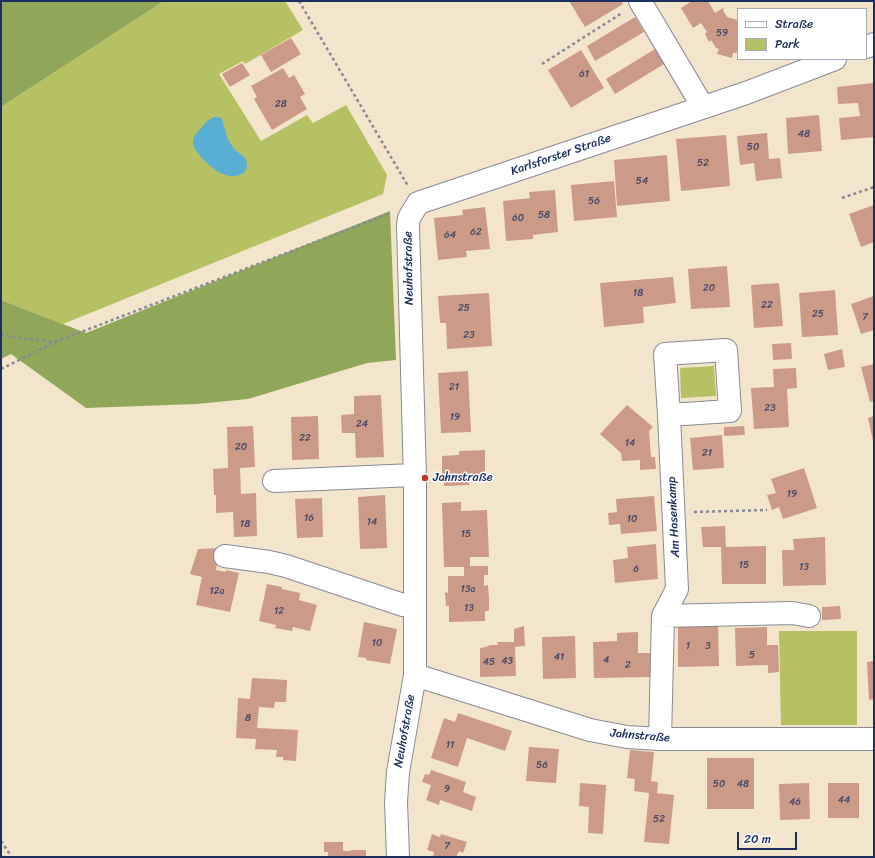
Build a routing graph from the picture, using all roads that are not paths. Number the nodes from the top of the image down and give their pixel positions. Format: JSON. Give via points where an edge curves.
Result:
{"nodes":[{"id":1,"x":640,"y":1,"type":"edge"},
{"id":2,"x":832,"y":60,"type":"edge"},
{"id":3,"x":703,"y":107,"type":"junction"},
{"id":4,"x":418,"y":203,"type":"joint"},
{"id":5,"x":670,"y":415,"type":"dead end"},
{"id":6,"x":414,"y":475,"type":"junction"},
{"id":7,"x":274,"y":481,"type":"dead end"},
{"id":8,"x":225,"y":556,"type":"dead end"},
{"id":9,"x":415,"y":605,"type":"junction"},
{"id":10,"x":662,"y":616,"type":"junction"},
{"id":11,"x":808,"y":616,"type":"dead end"},
{"id":12,"x":415,"y":675,"type":"junction"},
{"id":13,"x":660,"y":739,"type":"junction"},
{"id":14,"x":874,"y":739,"type":"edge"},
{"id":15,"x":398,"y":857,"type":"edge"}],
"edges":[{"from":1,"to":3,"type":"street"},
{"from":2,"to":3,"type":"street","name":"Karlsforster Straße"},
{"from":3,"to":4,"type":"street","name":"Karlsforster Straße"},
{"from":4,"to":6,"type":"street","name":"Neuhofstraße","via":[[409,218],[408,226]]},
{"from":5,"to":10,"type":"street","name":"Am Hasenkamp","via":[[677,589]]},
{"from":6,"to":7,"type":"street"},
{"from":6,"to":9,"type":"street","name":"Neuhofstraße"},
{"from":8,"to":9,"type":"street","via":[[286,566],[403,605]]},
{"from":9,"to":12,"type":"street","name":"Neuhofstraße"},
{"from":10,"to":11,"type":"street","via":[[792,613]]},
{"from":10,"to":13,"type":"street","name":"Am Hasenkamp"},
{"from":12,"to":13,"type":"street","name":"Jahnstraße","via":[[590,730]]},
{"from":12,"to":15,"type":"street","name":"Neuhofstraße","via":[[397,778]]},
{"from":13,"to":14,"type":"street","name":"Jahnstraße"}]}
